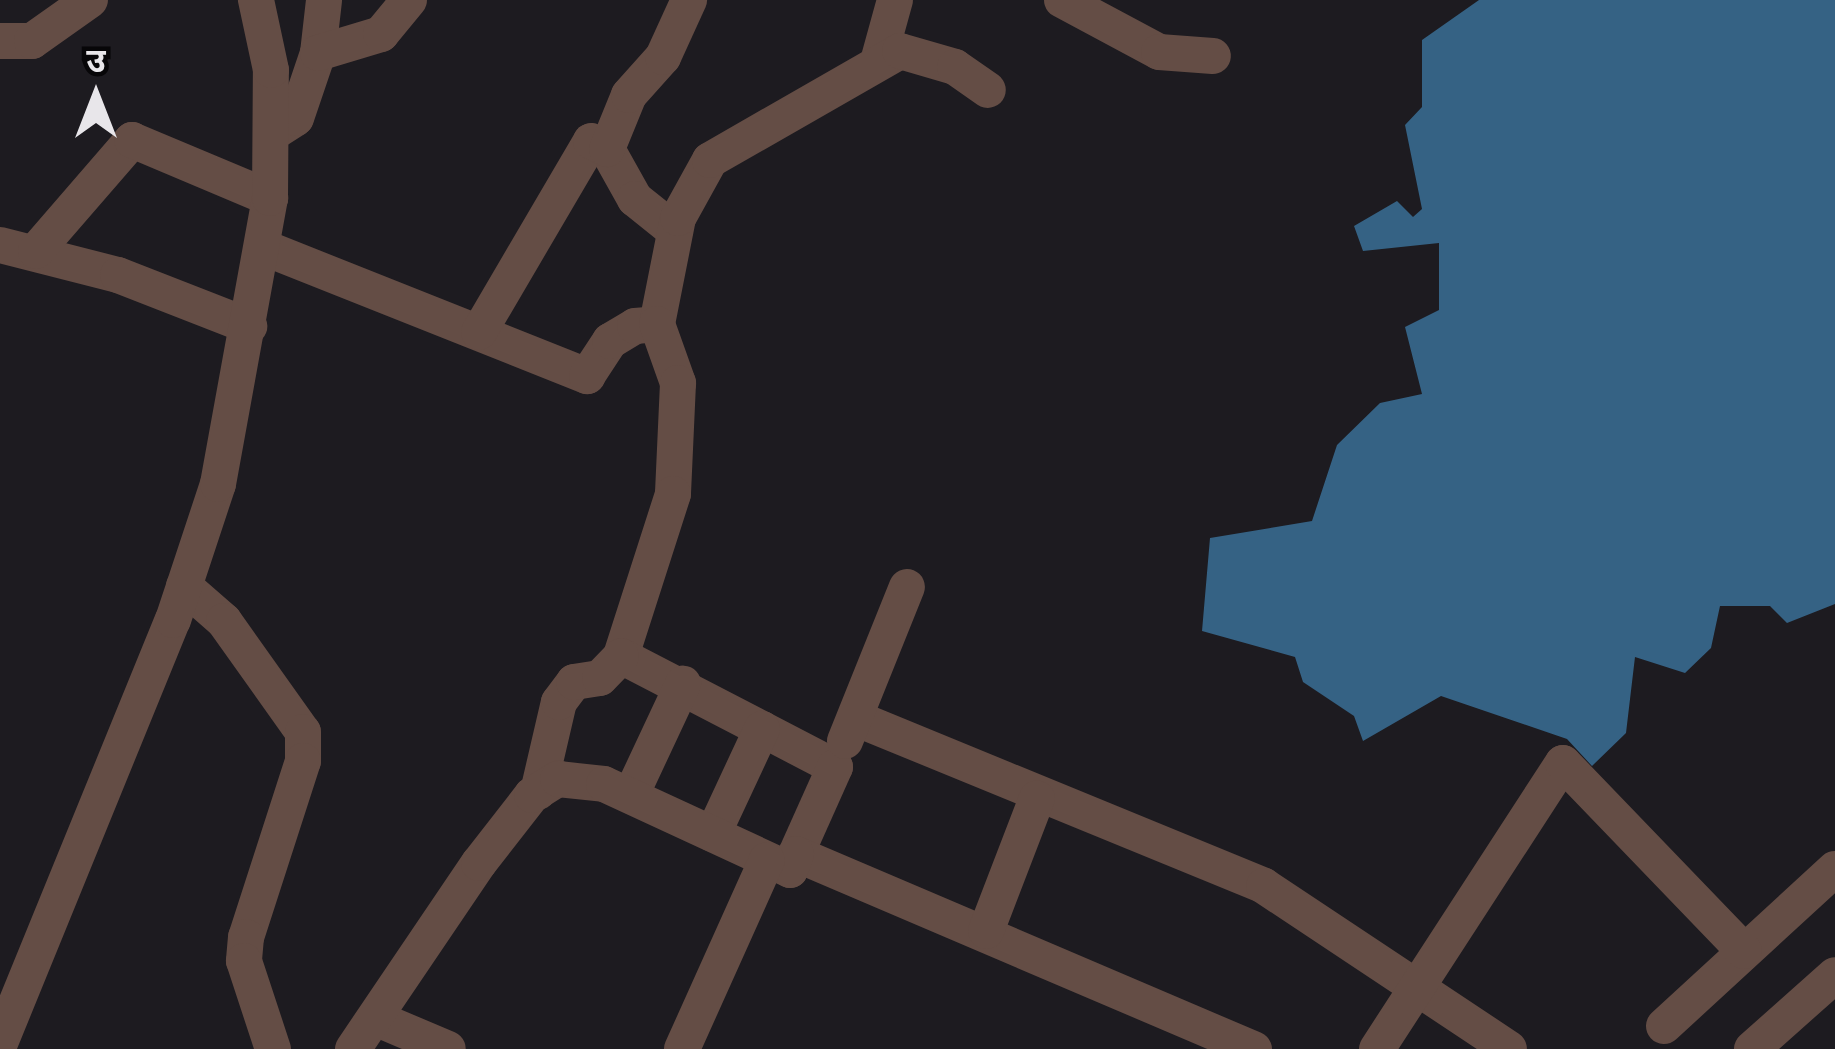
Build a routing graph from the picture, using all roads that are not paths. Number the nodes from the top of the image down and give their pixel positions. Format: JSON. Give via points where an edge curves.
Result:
{"nodes":[{"id":1,"x":90,"y":0,"type":"edge"},
{"id":2,"x":256,"y":0,"type":"edge"},
{"id":3,"x":324,"y":0,"type":"edge"},
{"id":4,"x":409,"y":0,"type":"edge"},
{"id":5,"x":689,"y":0,"type":"edge"},
{"id":6,"x":895,"y":0,"type":"edge"},
{"id":7,"x":1062,"y":0,"type":"edge"},
{"id":8,"x":0,"y":41,"type":"edge"},
{"id":9,"x":318,"y":53,"type":"junction"},
{"id":10,"x":1213,"y":56,"type":"dead end"},
{"id":11,"x":879,"y":58,"type":"junction"},
{"id":12,"x":988,"y":90,"type":"dead end"},
{"id":13,"x":273,"y":133,"type":"junction"},
{"id":14,"x":607,"y":148,"type":"junction"},
{"id":15,"x":270,"y":198,"type":"junction"},
{"id":16,"x":675,"y":231,"type":"junction"},
{"id":17,"x":18,"y":248,"type":"edge"},
{"id":18,"x":265,"y":248,"type":"junction"},
{"id":19,"x":657,"y":324,"type":"junction"},
{"id":20,"x":249,"y":326,"type":"junction"},
{"id":21,"x":479,"y":332,"type":"junction"},
{"id":22,"x":184,"y":586,"type":"junction"},
{"id":23,"x":907,"y":587,"type":"dead end"},
{"id":24,"x":621,"y":656,"type":"junction"},
{"id":25,"x":683,"y":684,"type":"junction"},
{"id":26,"x":854,"y":718,"type":"junction"},
{"id":27,"x":762,"y":730,"type":"junction"},
{"id":28,"x":835,"y":767,"type":"junction"},
{"id":29,"x":538,"y":791,"type":"junction"},
{"id":30,"x":631,"y":795,"type":"junction"},
{"id":31,"x":1036,"y":798,"type":"junction"},
{"id":32,"x":713,"y":834,"type":"junction"},
{"id":33,"x":782,"y":857,"type":"junction"},
{"id":34,"x":1835,"y":869,"type":"edge"},
{"id":35,"x":986,"y":931,"type":"junction"},
{"id":36,"x":1744,"y":951,"type":"junction"},
{"id":37,"x":1835,"y":975,"type":"edge"},
{"id":38,"x":1415,"y":987,"type":"junction"},
{"id":39,"x":375,"y":1018,"type":"junction"},
{"id":40,"x":1664,"y":1026,"type":"dead end"},
{"id":41,"x":0,"y":1043,"type":"edge"},
{"id":42,"x":441,"y":1048,"type":"edge"},
{"id":43,"x":273,"y":1049,"type":"edge"},
{"id":44,"x":353,"y":1049,"type":"edge"},
{"id":45,"x":682,"y":1049,"type":"edge"},
{"id":46,"x":1254,"y":1049,"type":"edge"},
{"id":47,"x":1376,"y":1049,"type":"edge"},
{"id":48,"x":1510,"y":1049,"type":"edge"},
{"id":49,"x":1752,"y":1049,"type":"edge"}],
"edges":[{"from":1,"to":8,"type":"street","via":[[32,40]]},
{"from":2,"to":13,"type":"street"},
{"from":3,"to":9,"type":"street"},
{"from":4,"to":9,"type":"street","via":[[380,34]]},
{"from":5,"to":14,"type":"street","via":[[663,58],[629,95]]},
{"from":6,"to":11,"type":"street"},
{"from":7,"to":10,"type":"street","via":[[1159,52]]},
{"from":9,"to":13,"type":"street","via":[[296,118]]},
{"from":11,"to":12,"type":"street","via":[[900,51],[922,57]]},
{"from":11,"to":16,"type":"street","via":[[844,88],[710,160],[689,185]]},
{"from":13,"to":15,"type":"street"},
{"from":14,"to":16,"type":"street","via":[[635,199]]},
{"from":14,"to":21,"type":"street","via":[[591,141]]},
{"from":15,"to":17,"type":"street","via":[[132,140]]},
{"from":15,"to":18,"type":"street"},
{"from":16,"to":19,"type":"street"},
{"from":17,"to":20,"type":"street"},
{"from":18,"to":20,"type":"street"},
{"from":18,"to":21,"type":"street"},
{"from":19,"to":21,"type":"street","via":[[610,341],[587,376]]},
{"from":19,"to":24,"type":"street","via":[[678,383],[677,450],[650,582]]},
{"from":20,"to":22,"type":"street","via":[[218,484]]},
{"from":22,"to":41,"type":"street"},
{"from":22,"to":43,"type":"street","via":[[224,621],[303,732],[303,761],[246,937],[244,961]]},
{"from":23,"to":26,"type":"street"},
{"from":24,"to":25,"type":"street"},
{"from":24,"to":29,"type":"street","via":[[600,678],[574,682],[559,702]]},
{"from":25,"to":27,"type":"street"},
{"from":25,"to":30,"type":"street"},
{"from":26,"to":28,"type":"street"},
{"from":26,"to":31,"type":"street"},
{"from":27,"to":28,"type":"street"},
{"from":27,"to":32,"type":"street"},
{"from":28,"to":33,"type":"street"},
{"from":29,"to":30,"type":"street","via":[[581,776]]},
{"from":29,"to":39,"type":"street"},
{"from":30,"to":32,"type":"street"},
{"from":31,"to":35,"type":"street"},
{"from":31,"to":38,"type":"street","via":[[1264,886]]},
{"from":32,"to":33,"type":"street"},
{"from":33,"to":35,"type":"street"},
{"from":33,"to":45,"type":"street"},
{"from":34,"to":36,"type":"street"},
{"from":35,"to":46,"type":"street"},
{"from":36,"to":38,"type":"street","via":[[1563,763]]},
{"from":36,"to":40,"type":"street"},
{"from":37,"to":49,"type":"street"},
{"from":38,"to":47,"type":"street"},
{"from":38,"to":48,"type":"street"},
{"from":39,"to":42,"type":"street"},
{"from":39,"to":44,"type":"street"}]}
